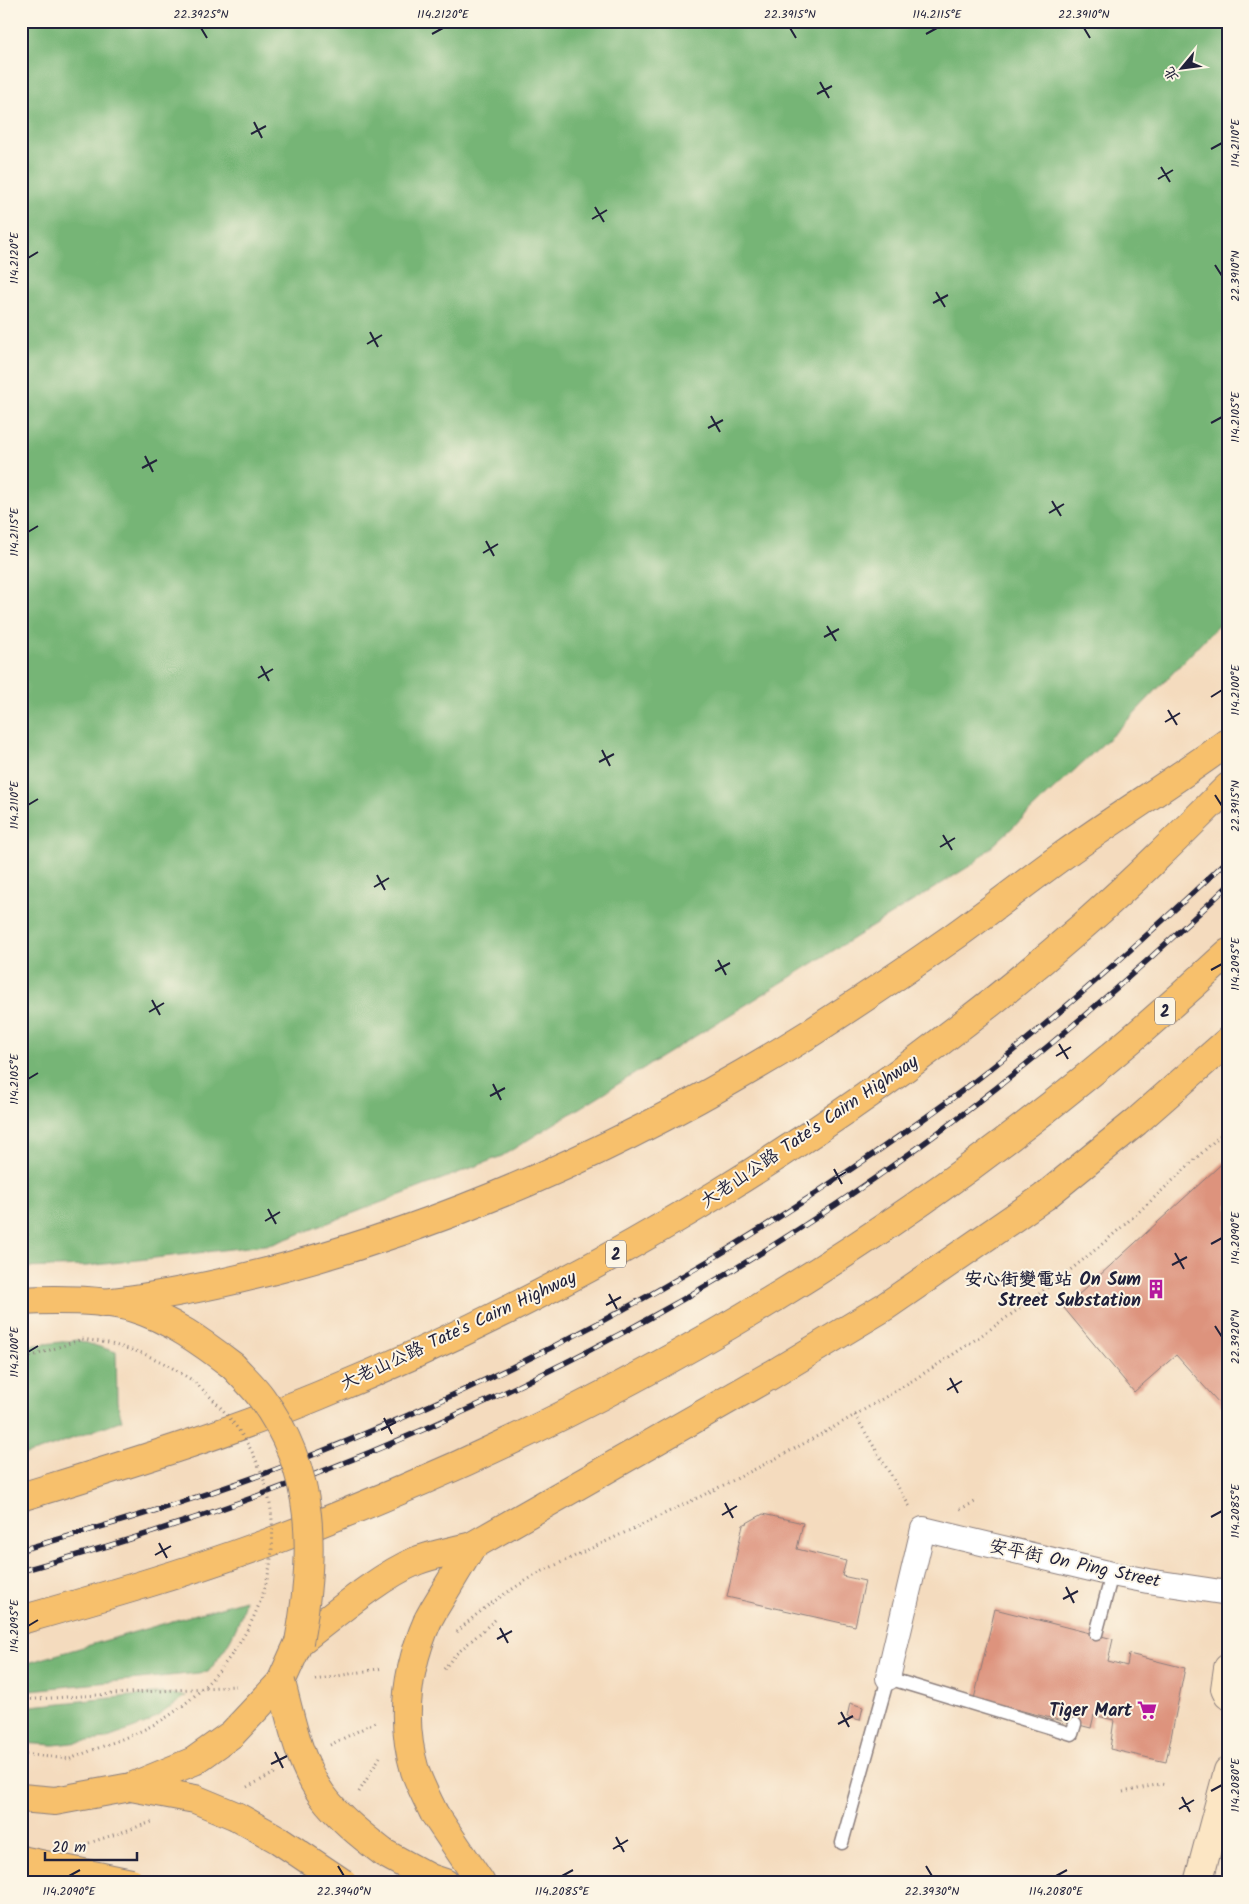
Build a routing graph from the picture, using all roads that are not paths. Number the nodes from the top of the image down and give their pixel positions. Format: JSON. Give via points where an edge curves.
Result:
{"nodes":[{"id":1,"x":1228,"y":742,"type":"edge"},
{"id":2,"x":1228,"y":787,"type":"edge"},
{"id":3,"x":1228,"y":953,"type":"edge"},
{"id":4,"x":1228,"y":1042,"type":"edge"},
{"id":5,"x":21,"y":1302,"type":"edge"},
{"id":6,"x":104,"y":1302,"type":"junction"},
{"id":7,"x":21,"y":1497,"type":"edge"},
{"id":8,"x":472,"y":1546,"type":"junction"},
{"id":9,"x":1112,"y":1574,"type":"junction"},
{"id":10,"x":1228,"y":1593,"type":"edge"},
{"id":11,"x":21,"y":1620,"type":"edge"},
{"id":12,"x":1096,"y":1634,"type":"dead end"},
{"id":13,"x":299,"y":1642,"type":"junction"},
{"id":14,"x":1228,"y":1668,"type":"edge"},
{"id":15,"x":888,"y":1678,"type":"junction"},
{"id":16,"x":281,"y":1682,"type":"junction"},
{"id":17,"x":1228,"y":1695,"type":"edge"},
{"id":18,"x":1075,"y":1724,"type":"dead end"},
{"id":19,"x":1228,"y":1771,"type":"edge"},
{"id":20,"x":131,"y":1787,"type":"junction"},
{"id":21,"x":21,"y":1798,"type":"edge"},
{"id":22,"x":842,"y":1843,"type":"dead end"},
{"id":23,"x":21,"y":1860,"type":"edge"},
{"id":24,"x":131,"y":1883,"type":"edge"},
{"id":25,"x":343,"y":1883,"type":"edge"},
{"id":26,"x":445,"y":1883,"type":"edge"},
{"id":27,"x":481,"y":1883,"type":"edge"},
{"id":28,"x":1198,"y":1883,"type":"edge"}],
"edges":[{"from":1,"to":6,"type":"main road","via":[[851,1006],[772,1055],[604,1147],[476,1204],[359,1245],[181,1292]]},
{"from":2,"to":7,"type":"main road","name":"大老山公路 Tate's Cairn Highway","number":"2","via":[[1136,878],[1009,987],[835,1118],[690,1211],[535,1297],[333,1390],[223,1432]]},
{"from":3,"to":11,"type":"main road","number":"2","via":[[1070,1091],[958,1177],[829,1266],[606,1394],[535,1430],[376,1501],[186,1572]]},
{"from":4,"to":8,"type":"main road","via":[[1044,1197],[906,1292],[773,1374]]},
{"from":5,"to":6,"type":"main road"},
{"from":6,"to":13,"type":"main road","bridge":true,"via":[[132,1307],[195,1339],[233,1366],[261,1397],[278,1424],[296,1460],[305,1493],[310,1532],[309,1572]]},
{"from":8,"to":13,"type":"main road","via":[[416,1561],[380,1582]]},
{"from":8,"to":27,"type":"main road","bridge":true,"via":[[428,1620],[414,1658],[407,1728],[416,1771],[434,1813]]},
{"from":9,"to":10,"type":"street","name":"安平街 On Ping Street"},
{"from":9,"to":12,"type":"lane"},
{"from":9,"to":15,"type":"street","name":"安平街 On Ping Street","via":[[923,1529]]},
{"from":13,"to":16,"type":"main road"},
{"from":14,"to":17,"type":"street","via":[[1225,1689]]},
{"from":15,"to":18,"type":"lane","via":[[1072,1734]]},
{"from":15,"to":22,"type":"lane"},
{"from":16,"to":20,"type":"main road","bridge":true,"via":[[232,1734],[194,1761]]},
{"from":16,"to":26,"type":"main road","bridge":true,"via":[[297,1742],[322,1794],[340,1816],[384,1854]]},
{"from":19,"to":28,"type":"street"},
{"from":20,"to":21,"type":"main road","via":[[55,1801]]},
{"from":20,"to":25,"type":"main road","bridge":true,"via":[[195,1799],[236,1816]]},
{"from":23,"to":24,"type":"main road","bridge":true}]}
